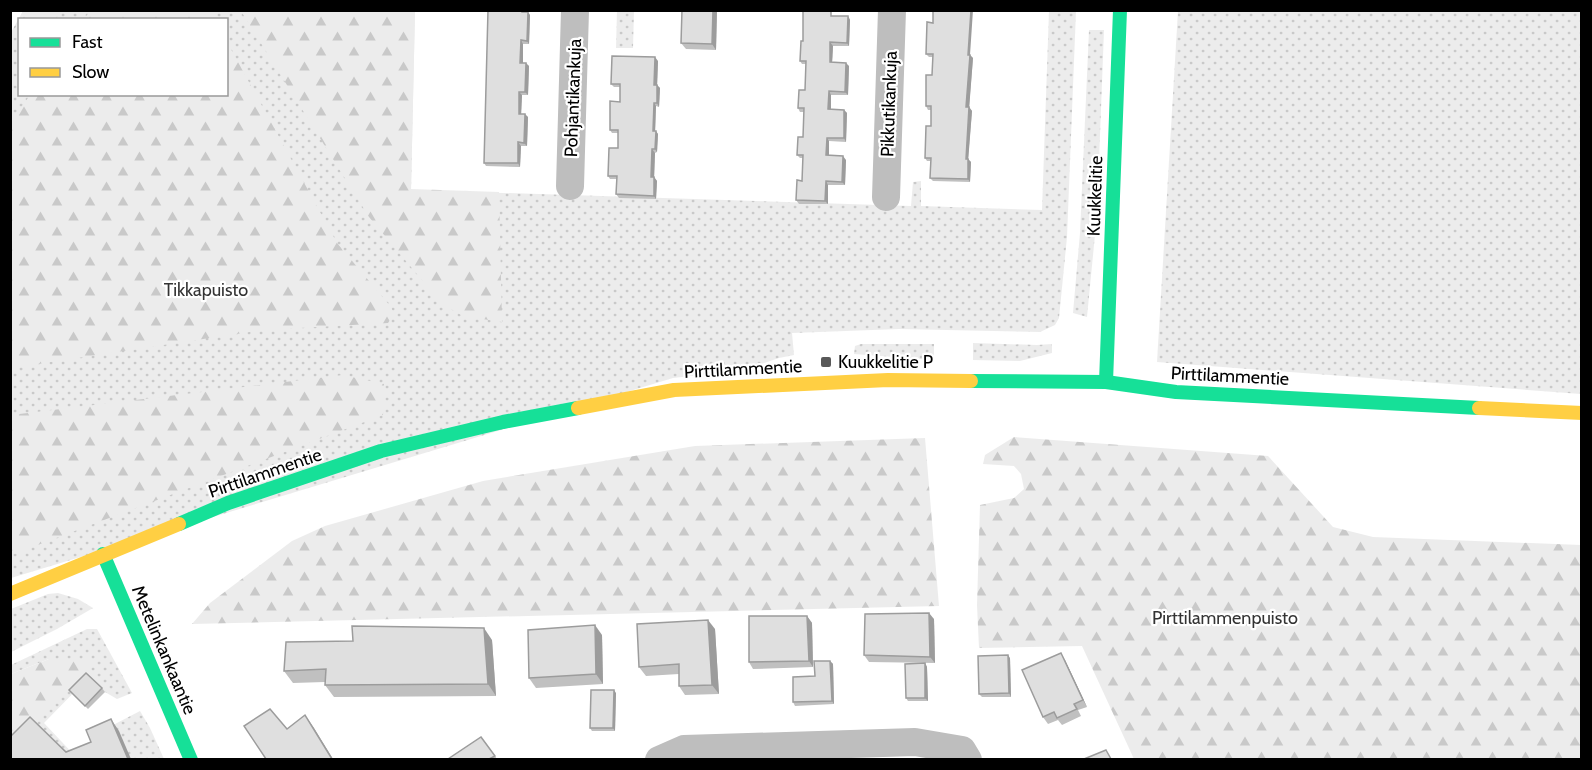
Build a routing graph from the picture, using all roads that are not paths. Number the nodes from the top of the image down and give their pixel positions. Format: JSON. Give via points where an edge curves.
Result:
{"nodes":[{"id":1,"x":575,"y":10,"type":"edge"},
{"id":2,"x":892,"y":10,"type":"edge"},
{"id":3,"x":1120,"y":10,"type":"edge"},
{"id":4,"x":570,"y":186,"type":"dead end"},
{"id":5,"x":886,"y":196,"type":"dead end"},
{"id":6,"x":1106,"y":382,"type":"junction"},
{"id":7,"x":1581,"y":413,"type":"edge"},
{"id":8,"x":103,"y":554,"type":"junction"},
{"id":9,"x":10,"y":594,"type":"edge"},
{"id":10,"x":191,"y":759,"type":"edge"},
{"id":11,"x":659,"y":759,"type":"edge"},
{"id":12,"x":968,"y":759,"type":"edge"}],
"edges":[{"from":1,"to":4,"type":"street","name":"Pohjantikankuja"},
{"from":2,"to":5,"type":"street","name":"Pikkutikankuja"},
{"from":3,"to":6,"type":"street","name":"Kuukkelitie"},
{"from":6,"to":7,"type":"street","name":"Pirttilammentie","via":[[1176,392]]},
{"from":6,"to":8,"type":"street","name":"Pirttilammentie","via":[[888,380],[674,390],[502,422],[381,452],[228,503]]},
{"from":8,"to":9,"type":"street","name":"Pirttilammentie"},
{"from":8,"to":10,"type":"street","name":"Metelinkankaantie"},
{"from":11,"to":12,"type":"street","via":[[684,749],[915,742],[962,750]]}]}
